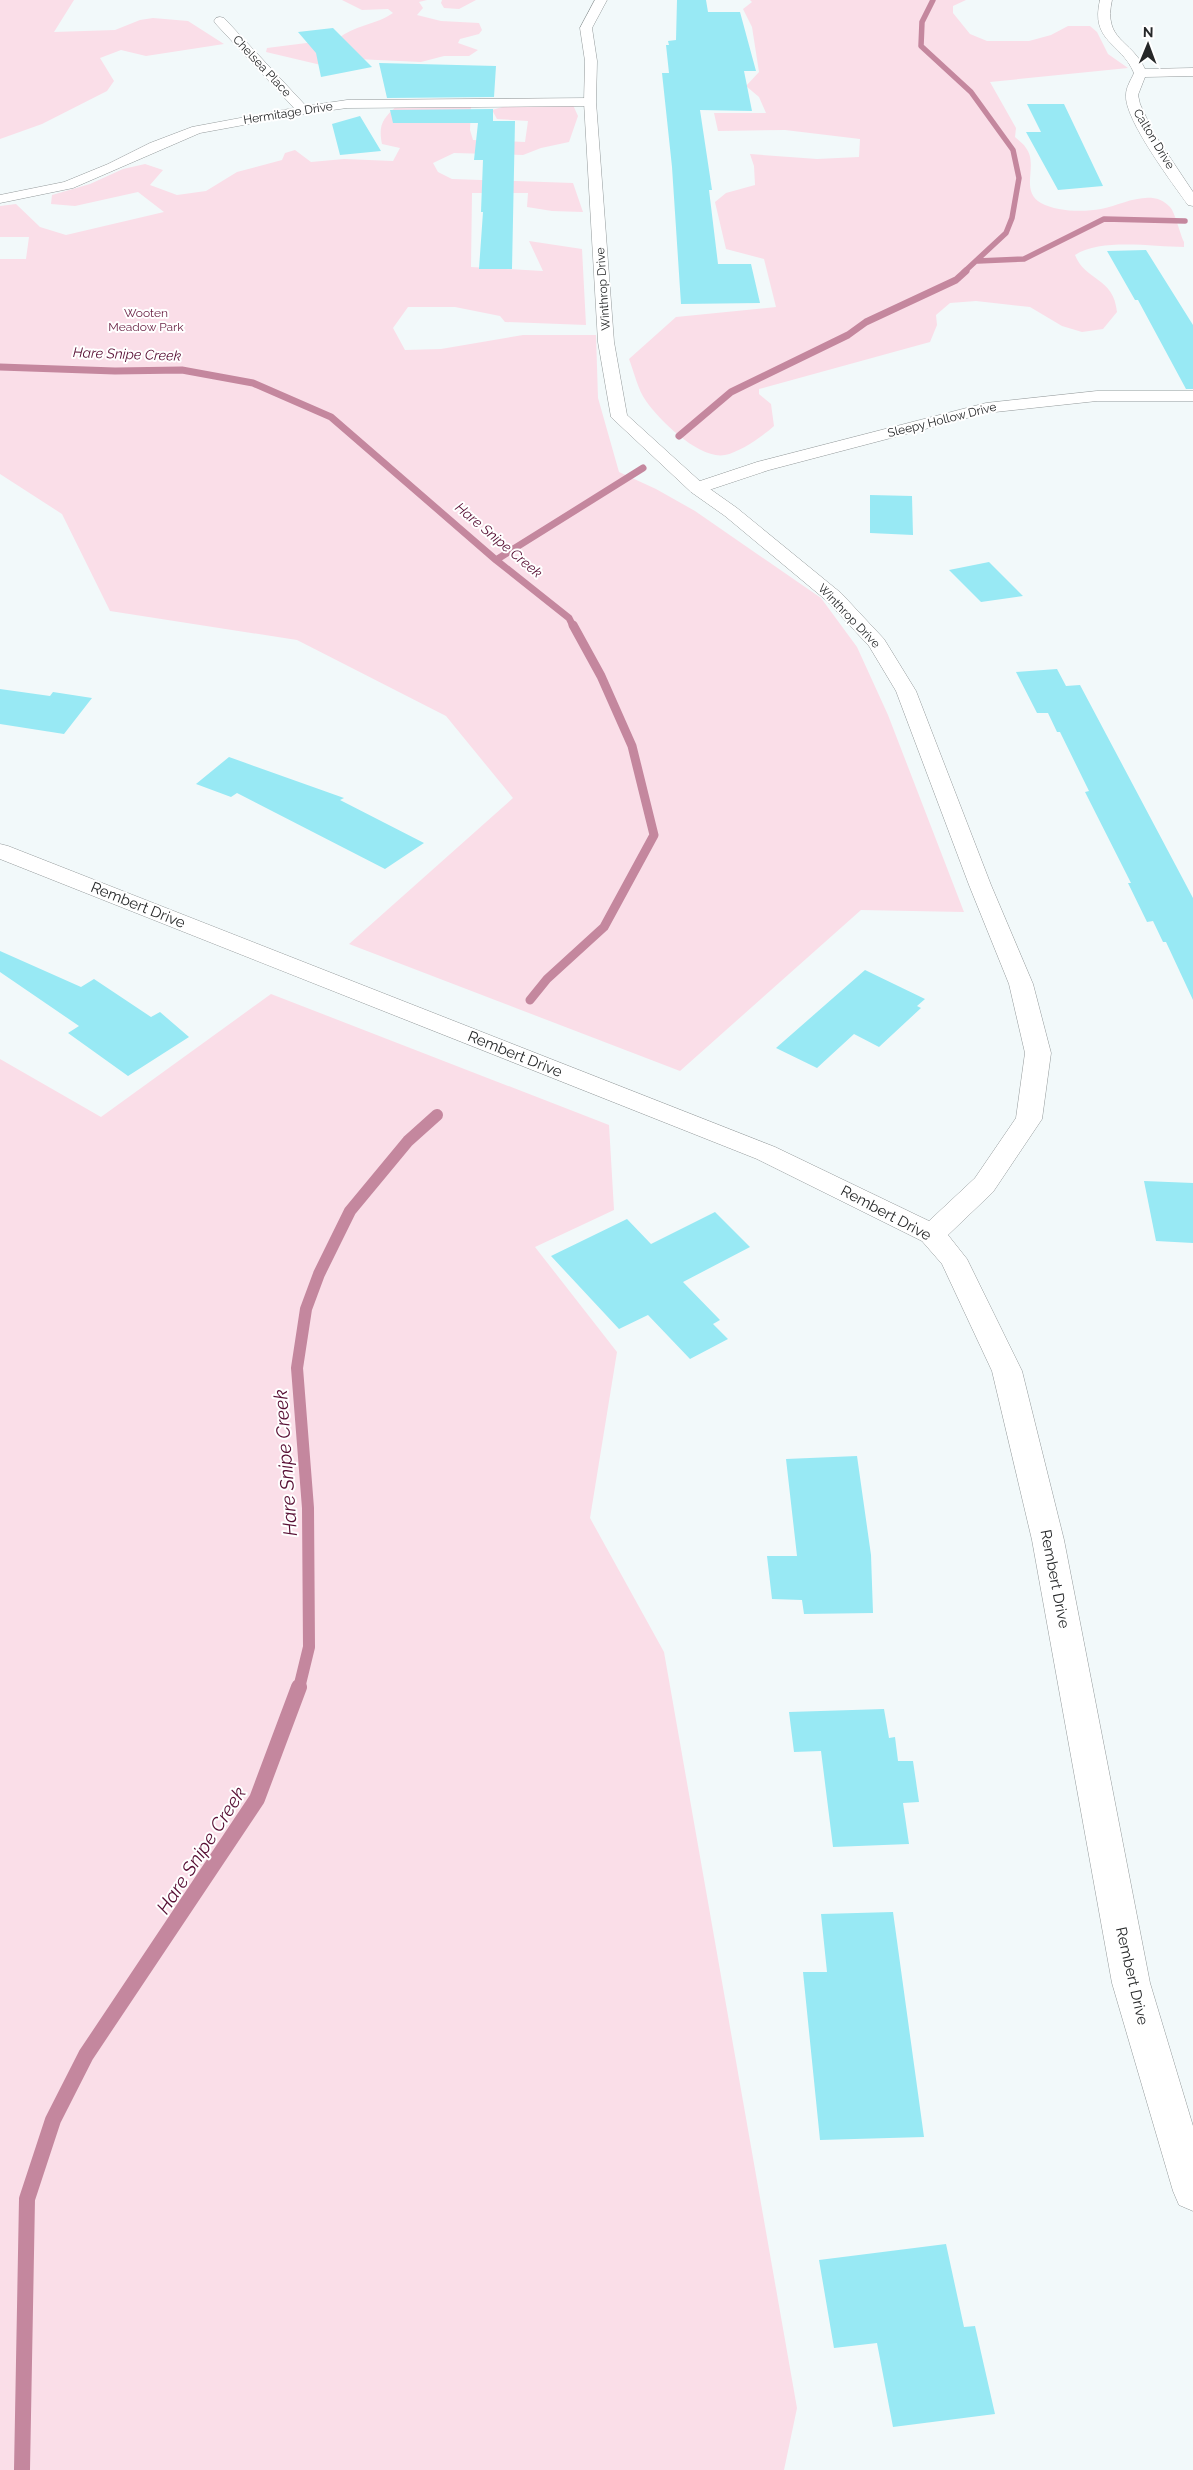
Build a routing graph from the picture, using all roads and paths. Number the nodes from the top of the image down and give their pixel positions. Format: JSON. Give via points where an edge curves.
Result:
{"nodes":[{"id":1,"x":602,"y":0,"type":"edge"},
{"id":2,"x":1106,"y":0,"type":"edge"},
{"id":3,"x":220,"y":22,"type":"dead end"},
{"id":4,"x":1193,"y":72,"type":"edge"},
{"id":5,"x":1140,"y":73,"type":"junction"},
{"id":6,"x":590,"y":102,"type":"junction"},
{"id":7,"x":303,"y":110,"type":"junction"},
{"id":8,"x":0,"y":199,"type":"edge"},
{"id":9,"x":1193,"y":202,"type":"edge"},
{"id":10,"x":1193,"y":396,"type":"edge"},
{"id":11,"x":697,"y":488,"type":"junction"},
{"id":12,"x":0,"y":851,"type":"edge"},
{"id":13,"x":932,"y":1234,"type":"junction"},
{"id":14,"x":1193,"y":2190,"type":"edge"}],
"edges":[{"from":1,"to":6,"type":"street","name":"Winthrop Drive","via":[[586,28],[591,61]]},
{"from":2,"to":5,"type":"street","via":[[1102,19],[1105,30]]},
{"from":3,"to":7,"type":"street","name":"Chelsea Place"},
{"from":4,"to":5,"type":"street"},
{"from":5,"to":9,"type":"street","name":"Calton Drive","via":[[1132,96],[1133,104],[1144,128]]},
{"from":6,"to":7,"type":"street","name":"Hermitage Drive","via":[[347,104]]},
{"from":6,"to":11,"type":"street","name":"Winthrop Drive","via":[[606,342],[619,417]]},
{"from":7,"to":8,"type":"street","name":"Hermitage Drive","via":[[197,130],[68,185]]},
{"from":10,"to":11,"type":"street","name":"Sleepy Hollow Drive","via":[[1097,396],[986,408],[763,466]]},
{"from":11,"to":13,"type":"street","name":"Winthrop Drive","via":[[834,597],[877,643],[906,691],[1021,984],[1038,1053],[1029,1119],[984,1185]]},
{"from":12,"to":13,"type":"street","name":"Rembert Drive","via":[[766,1153]]},
{"from":13,"to":14,"type":"street","name":"Rembert Drive","via":[[953,1259],[1007,1371],[1048,1540],[1131,1983]]}]}
